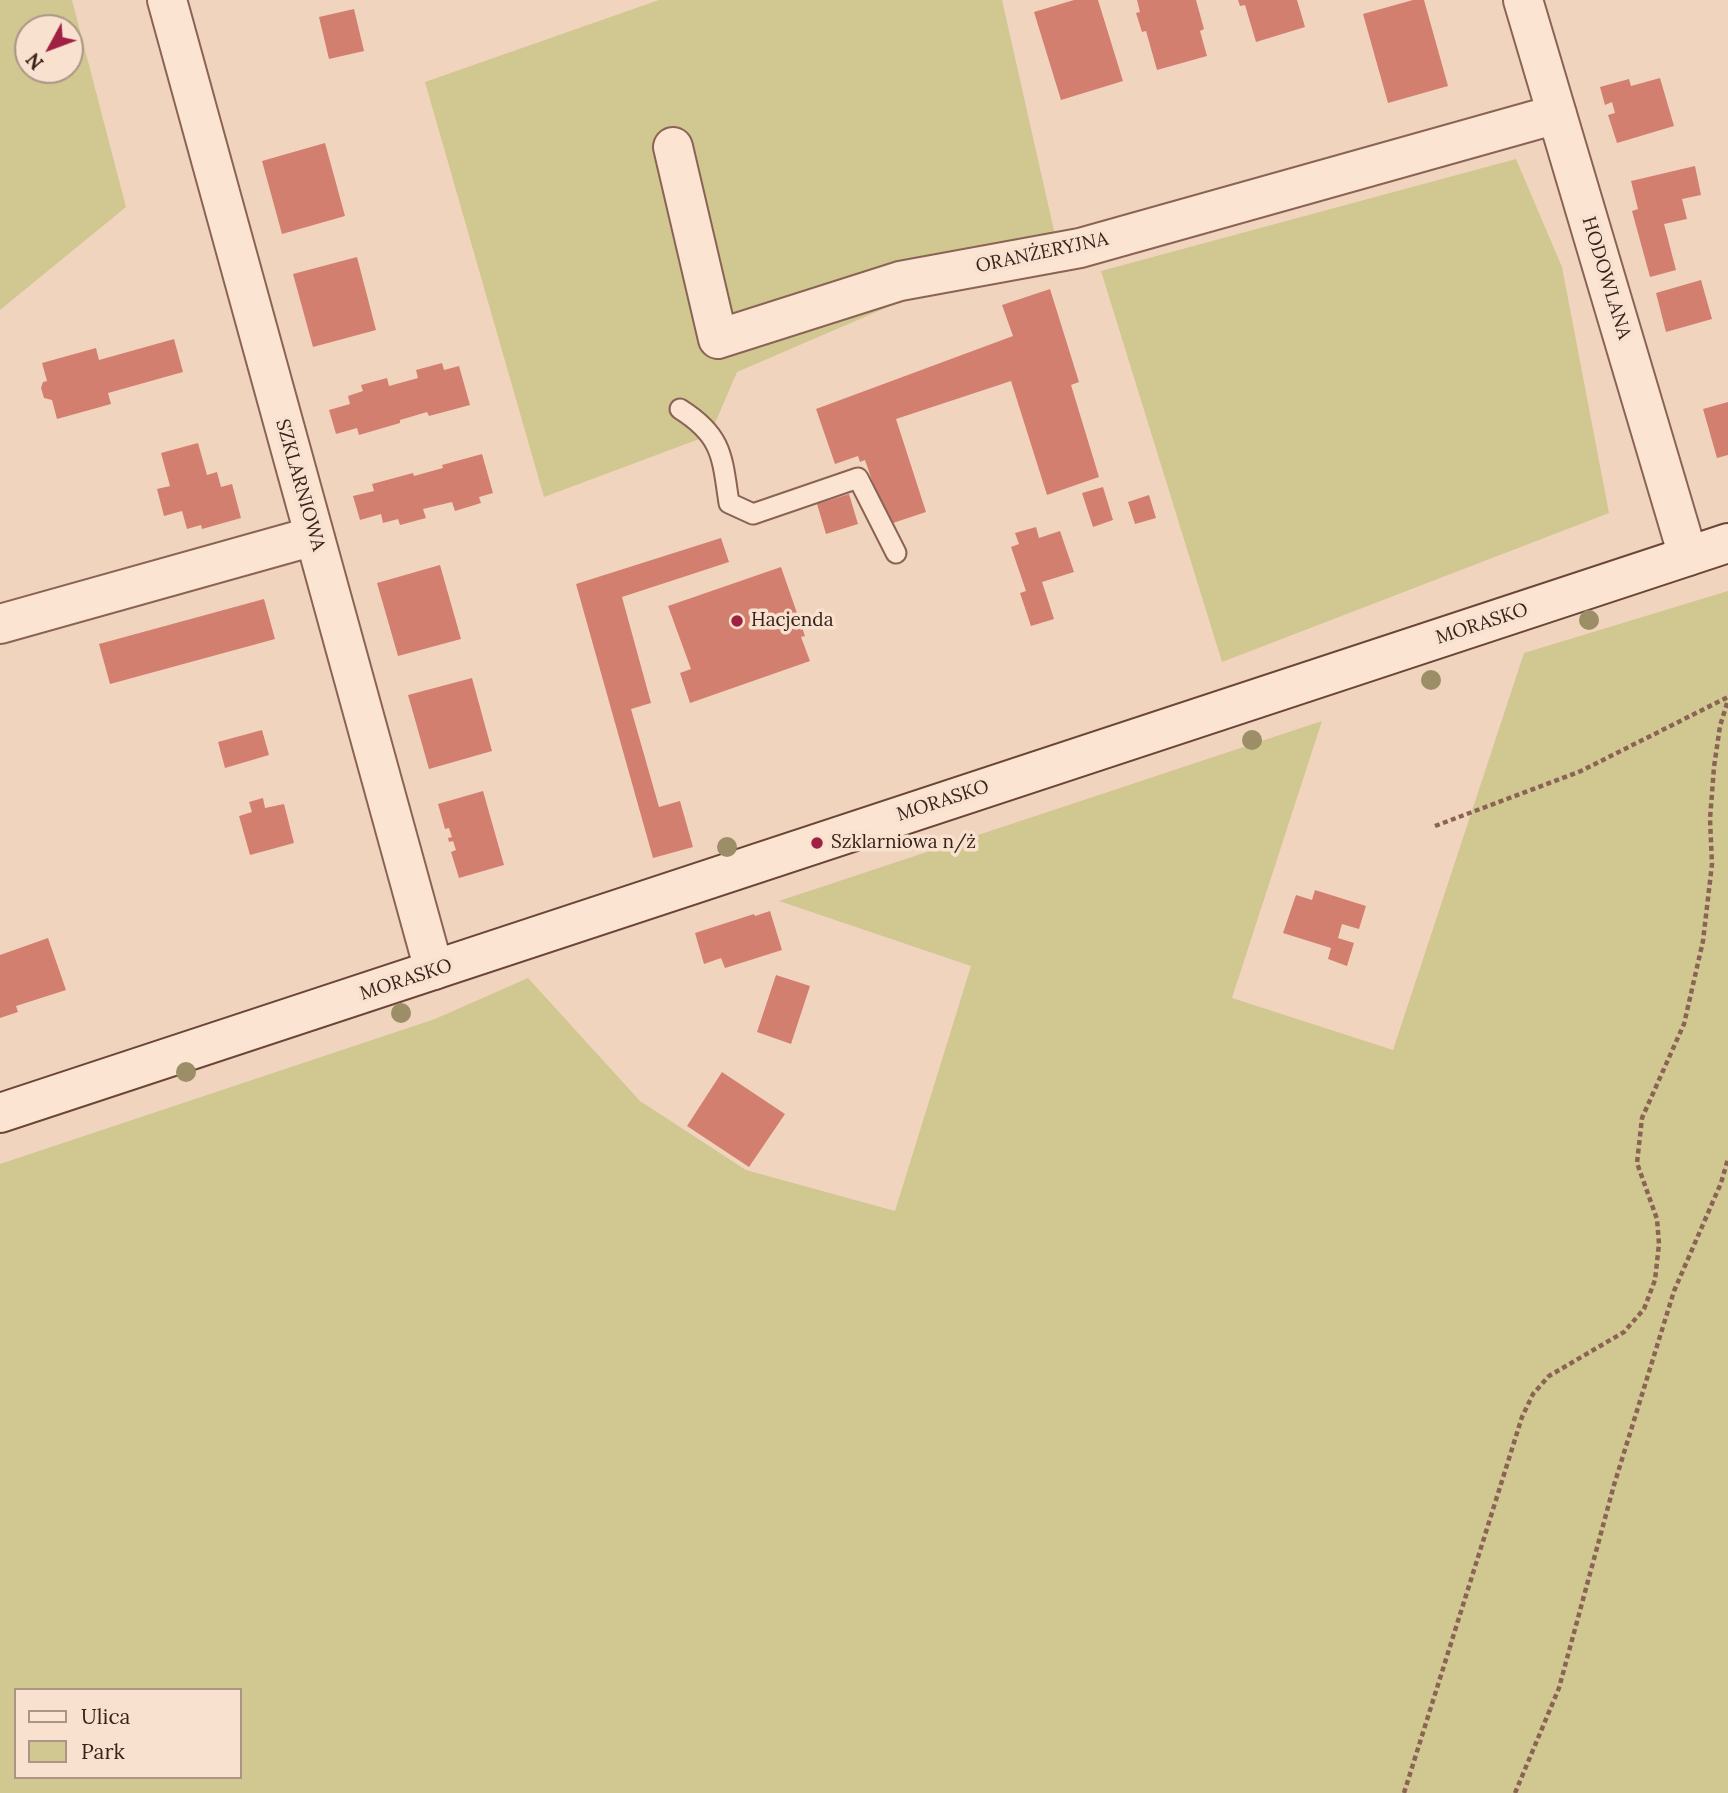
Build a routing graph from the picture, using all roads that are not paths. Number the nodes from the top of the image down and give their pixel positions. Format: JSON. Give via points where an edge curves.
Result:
{"nodes":[{"id":1,"x":167,"y":0,"type":"edge"},
{"id":2,"x":1523,"y":0,"type":"edge"},
{"id":3,"x":1557,"y":114,"type":"junction"},
{"id":4,"x":673,"y":147,"type":"dead end"},
{"id":5,"x":680,"y":409,"type":"dead end"},
{"id":6,"x":313,"y":536,"type":"junction"},
{"id":7,"x":1728,"y":543,"type":"edge"},
{"id":8,"x":895,"y":553,"type":"dead end"},
{"id":9,"x":1688,"y":556,"type":"junction"},
{"id":10,"x":0,"y":624,"type":"edge"},
{"id":11,"x":434,"y":970,"type":"junction"},
{"id":12,"x":0,"y":1113,"type":"edge"}],
"edges":[{"from":1,"to":6,"type":"street","name":"SZKLARNIOWA"},
{"from":2,"to":3,"type":"street","name":"HODOWLANA"},
{"from":3,"to":4,"type":"street","name":"ORANŻERYJNA","via":[[1080,248],[900,281],[718,339]]},
{"from":3,"to":9,"type":"street","name":"HODOWLANA"},
{"from":5,"to":8,"type":"lane","via":[[695,418],[721,451],[729,503],[753,514],[858,478]]},
{"from":6,"to":10,"type":"street"},
{"from":6,"to":11,"type":"street","name":"SZKLARNIOWA"},
{"from":7,"to":9,"type":"street","name":"MORASKO"},
{"from":9,"to":11,"type":"street","name":"MORASKO"},
{"from":11,"to":12,"type":"street","name":"MORASKO"}]}
